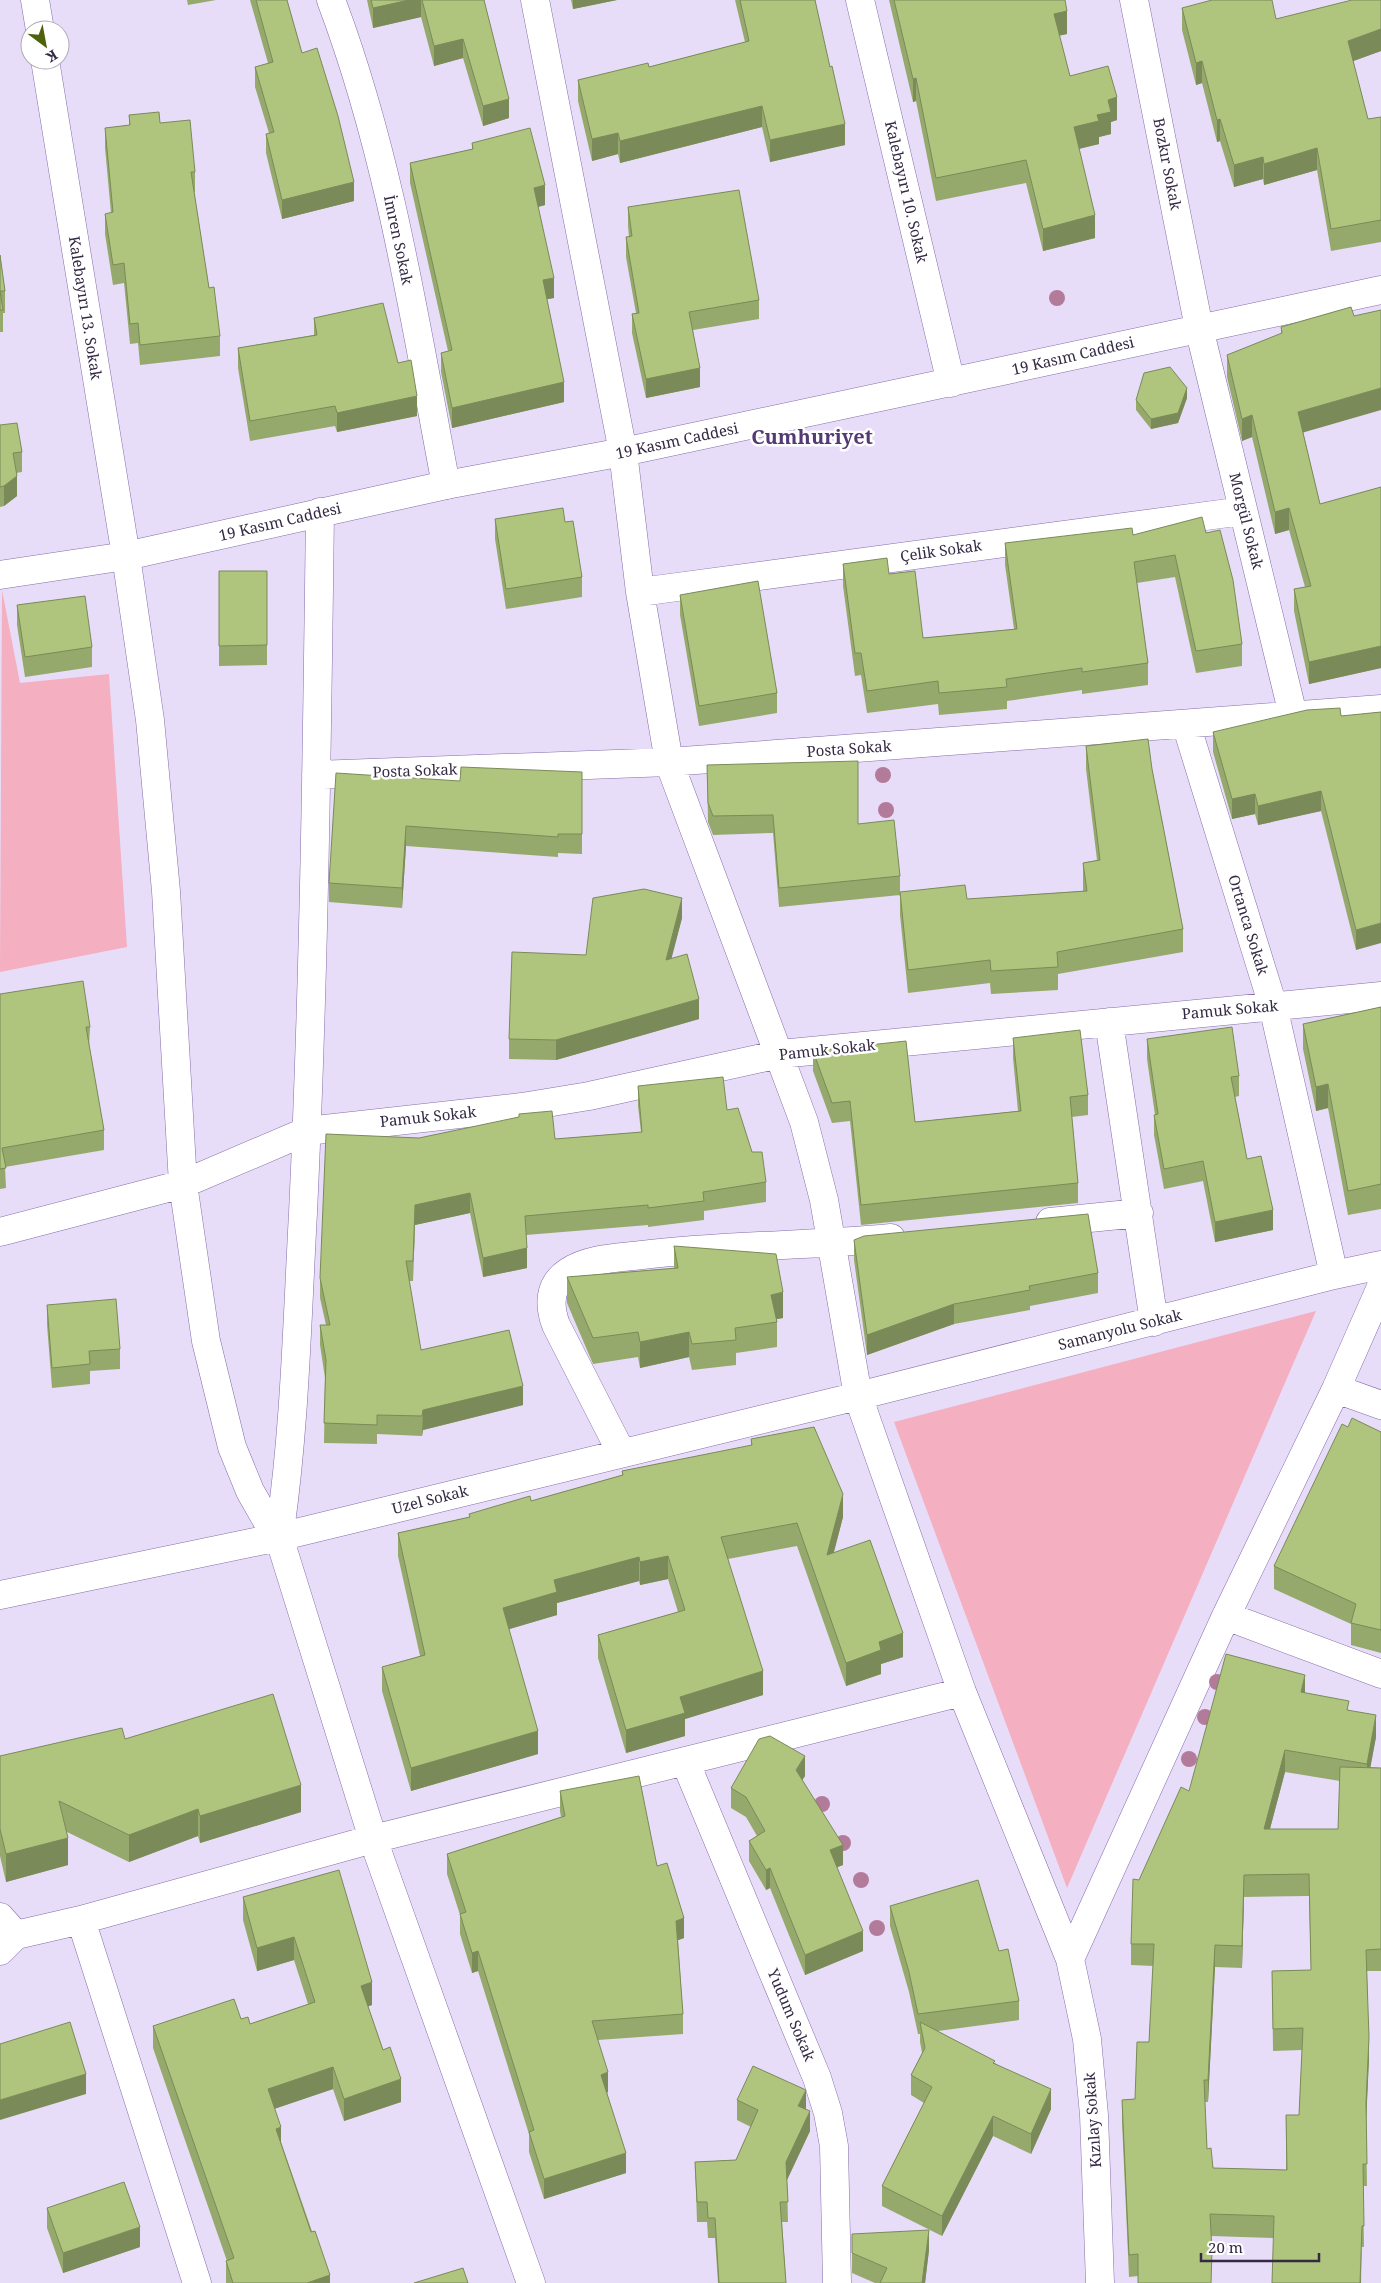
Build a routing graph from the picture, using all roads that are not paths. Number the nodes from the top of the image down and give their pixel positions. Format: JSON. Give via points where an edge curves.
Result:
{"nodes":[{"id":1,"x":35,"y":0,"type":"edge"},
{"id":2,"x":331,"y":0,"type":"edge"},
{"id":3,"x":535,"y":0,"type":"edge"},
{"id":4,"x":860,"y":0,"type":"edge"},
{"id":5,"x":1134,"y":0,"type":"edge"},
{"id":6,"x":38,"y":20,"type":"edge"},
{"id":7,"x":46,"y":70,"type":"edge"},
{"id":8,"x":1381,"y":290,"type":"edge"},
{"id":9,"x":1199,"y":328,"type":"junction"},
{"id":10,"x":951,"y":383,"type":"junction"},
{"id":11,"x":623,"y":452,"type":"junction"},
{"id":12,"x":446,"y":485,"type":"junction"},
{"id":13,"x":1243,"y":511,"type":"junction"},
{"id":14,"x":320,"y":512,"type":"junction"},
{"id":15,"x":126,"y":556,"type":"junction"},
{"id":16,"x":0,"y":575,"type":"edge"},
{"id":17,"x":640,"y":592,"type":"junction"},
{"id":18,"x":1381,"y":709,"type":"edge"},
{"id":19,"x":1293,"y":715,"type":"junction"},
{"id":20,"x":1186,"y":724,"type":"junction"},
{"id":21,"x":669,"y":762,"type":"junction"},
{"id":22,"x":316,"y":775,"type":"junction"},
{"id":23,"x":1381,"y":996,"type":"edge"},
{"id":24,"x":1273,"y":1006,"type":"junction"},
{"id":25,"x":1108,"y":1022,"type":"junction"},
{"id":26,"x":780,"y":1054,"type":"junction"},
{"id":27,"x":307,"y":1131,"type":"junction"},
{"id":28,"x":183,"y":1184,"type":"junction"},
{"id":29,"x":1138,"y":1213,"type":"junction"},
{"id":30,"x":1029,"y":1224,"type":"edge"},
{"id":31,"x":0,"y":1232,"type":"edge"},
{"id":32,"x":920,"y":1235,"type":"edge"},
{"id":33,"x":831,"y":1244,"type":"junction"},
{"id":34,"x":1381,"y":1265,"type":"edge"},
{"id":35,"x":1334,"y":1275,"type":"junction"},
{"id":36,"x":1381,"y":1287,"type":"edge"},
{"id":37,"x":1154,"y":1322,"type":"junction"},
{"id":38,"x":1336,"y":1390,"type":"junction"},
{"id":39,"x":858,"y":1396,"type":"junction"},
{"id":40,"x":1381,"y":1405,"type":"edge"},
{"id":41,"x":621,"y":1452,"type":"junction"},
{"id":42,"x":279,"y":1537,"type":"junction"},
{"id":43,"x":0,"y":1595,"type":"edge"},
{"id":44,"x":1226,"y":1616,"type":"junction"},
{"id":45,"x":1381,"y":1674,"type":"edge"},
{"id":46,"x":962,"y":1692,"type":"junction"},
{"id":47,"x":686,"y":1761,"type":"junction"},
{"id":48,"x":373,"y":1839,"type":"junction"},
{"id":49,"x":81,"y":1920,"type":"junction"},
{"id":50,"x":5,"y":1934,"type":"edge"},
{"id":51,"x":1070,"y":1959,"type":"junction"},
{"id":52,"x":197,"y":2283,"type":"edge"},
{"id":53,"x":531,"y":2283,"type":"edge"},
{"id":54,"x":837,"y":2283,"type":"edge"},
{"id":55,"x":1100,"y":2283,"type":"edge"}],
"edges":[{"from":1,"to":6,"type":"street"},
{"from":2,"to":12,"type":"street","name":"İmren Sokak","via":[[350,50],[376,138]]},
{"from":3,"to":11,"type":"street","name":"Kızılay Sokak"},
{"from":4,"to":10,"type":"street","name":"Kalebayırı 10. Sokak"},
{"from":5,"to":9,"type":"street","name":"Bozkır Sokak"},
{"from":7,"to":15,"type":"street","name":"Kalebayırı 13. Sokak"},
{"from":8,"to":9,"type":"street","name":"19 Kasım Caddesi"},
{"from":9,"to":10,"type":"street","name":"19 Kasım Caddesi"},
{"from":9,"to":13,"type":"street","name":"Morgül Sokak"},
{"from":10,"to":11,"type":"street","name":"19 Kasım Caddesi"},
{"from":11,"to":12,"type":"street","name":"19 Kasım Caddesi"},
{"from":11,"to":17,"type":"street","name":"Kızılay Sokak"},
{"from":12,"to":14,"type":"street","name":"19 Kasım Caddesi"},
{"from":13,"to":17,"type":"street","name":"Çelik Sokak"},
{"from":13,"to":19,"type":"street","name":"Morgül Sokak"},
{"from":14,"to":15,"type":"street","name":"19 Kasım Caddesi"},
{"from":14,"to":22,"type":"street"},
{"from":15,"to":16,"type":"street","name":"19 Kasım Caddesi"},
{"from":15,"to":28,"type":"street","name":"Kalebayırı 13. Sokak","via":[[150,720],[166,892]]},
{"from":17,"to":21,"type":"street","name":"Kızılay Sokak"},
{"from":18,"to":19,"type":"street","name":"Posta Sokak"},
{"from":19,"to":20,"type":"street","name":"Posta Sokak"},
{"from":20,"to":21,"type":"street","name":"Posta Sokak"},
{"from":20,"to":24,"type":"street","name":"Ortanca Sokak"},
{"from":21,"to":22,"type":"street","name":"Posta Sokak"},
{"from":21,"to":26,"type":"street","name":"Kızılay Sokak"},
{"from":22,"to":27,"type":"street"},
{"from":23,"to":24,"type":"street","name":"Pamuk Sokak"},
{"from":24,"to":25,"type":"street","name":"Pamuk Sokak"},
{"from":24,"to":35,"type":"street","name":"Ortanca Sokak"},
{"from":25,"to":26,"type":"street","name":"Pamuk Sokak"},
{"from":25,"to":29,"type":"street"},
{"from":26,"to":27,"type":"street","name":"Pamuk Sokak","via":[[589,1096],[522,1107]]},
{"from":26,"to":33,"type":"street","name":"Kızılay Sokak","via":[[813,1151]]},
{"from":27,"to":28,"type":"street","name":"Pamuk Sokak"},
{"from":27,"to":42,"type":"street","via":[[294,1397]]},
{"from":28,"to":31,"type":"street","name":"Pamuk Sokak"},
{"from":28,"to":42,"type":"street","name":"Kalebayırı 13. Sokak","via":[[217,1394],[232,1447],[250,1491]]},
{"from":29,"to":30,"type":"street"},
{"from":29,"to":37,"type":"street"},
{"from":32,"to":33,"type":"street"},
{"from":33,"to":39,"type":"street","name":"Kızılay Sokak"},
{"from":33,"to":41,"type":"street","via":[[719,1246],[601,1260],[567,1273],[551,1295],[551,1310],[556,1326]]},
{"from":34,"to":35,"type":"street","name":"Samanyolu Sokak"},
{"from":35,"to":37,"type":"street","name":"Samanyolu Sokak"},
{"from":36,"to":38,"type":"street"},
{"from":37,"to":39,"type":"street","name":"Samanyolu Sokak"},
{"from":38,"to":40,"type":"street"},
{"from":38,"to":44,"type":"street"},
{"from":39,"to":41,"type":"street","name":"Uzel Sokak"},
{"from":39,"to":46,"type":"street","name":"Kızılay Sokak"},
{"from":41,"to":42,"type":"street","name":"Uzel Sokak"},
{"from":42,"to":43,"type":"street","name":"Uzel Sokak"},
{"from":42,"to":48,"type":"street"},
{"from":44,"to":45,"type":"street"},
{"from":44,"to":51,"type":"street"},
{"from":46,"to":47,"type":"street"},
{"from":46,"to":51,"type":"street","name":"Kızılay Sokak"},
{"from":47,"to":48,"type":"street"},
{"from":47,"to":54,"type":"street","name":"Yudum Sokak","via":[[817,2078],[828,2113],[834,2146]]},
{"from":48,"to":49,"type":"street"},
{"from":48,"to":53,"type":"street"},
{"from":49,"to":50,"type":"street"},
{"from":49,"to":52,"type":"street"},
{"from":51,"to":55,"type":"street","name":"Kızılay Sokak","via":[[1089,2058]]}]}
